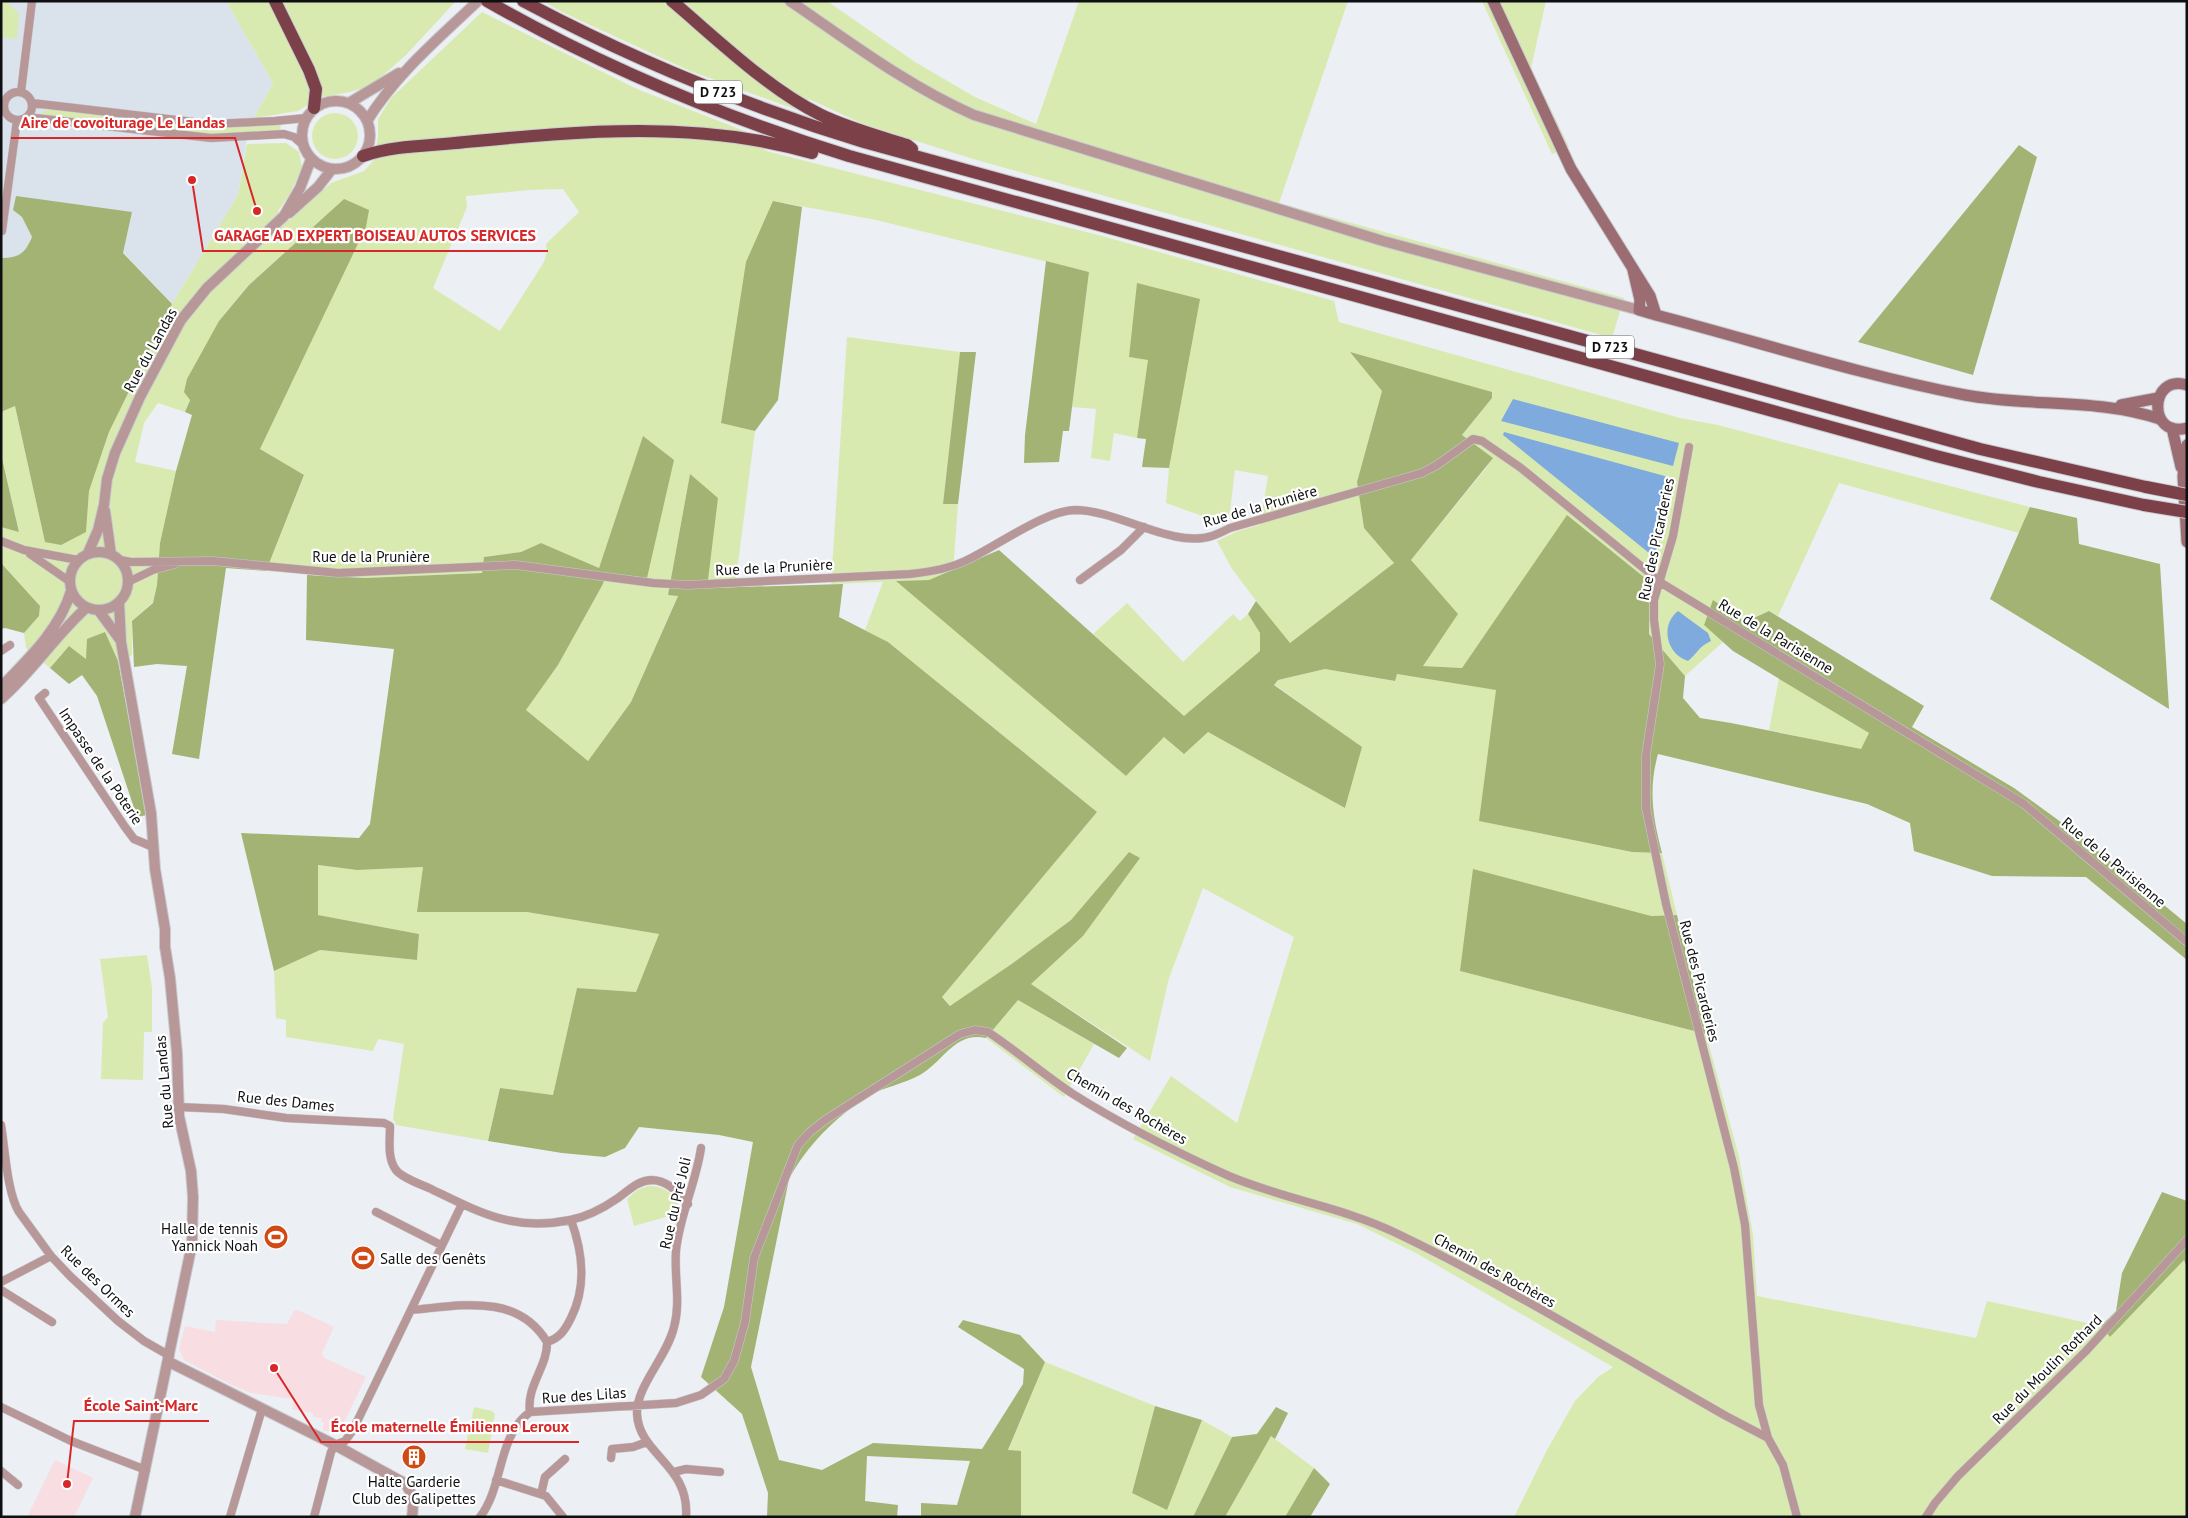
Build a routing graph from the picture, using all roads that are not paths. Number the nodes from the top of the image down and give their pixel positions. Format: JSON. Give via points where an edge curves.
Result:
{"nodes":[{"id":1,"x":32,"y":1,"type":"edge"},
{"id":2,"x":276,"y":1,"type":"edge"},
{"id":3,"x":478,"y":1,"type":"edge"},
{"id":4,"x":487,"y":1,"type":"edge"},
{"id":5,"x":523,"y":1,"type":"edge"},
{"id":6,"x":672,"y":1,"type":"edge"},
{"id":7,"x":790,"y":1,"type":"edge"},
{"id":8,"x":1494,"y":1,"type":"edge"},
{"id":9,"x":408,"y":67,"type":"junction"},
{"id":10,"x":21,"y":92,"type":"junction"},
{"id":11,"x":3,"y":102,"type":"edge"},
{"id":12,"x":32,"y":102,"type":"junction"},
{"id":13,"x":349,"y":103,"type":"junction"},
{"id":14,"x":310,"y":113,"type":"junction"},
{"id":15,"x":27,"y":118,"type":"junction"},
{"id":16,"x":16,"y":120,"type":"junction"},
{"id":17,"x":367,"y":121,"type":"junction"},
{"id":18,"x":302,"y":144,"type":"junction"},
{"id":19,"x":363,"y":156,"type":"junction"},
{"id":20,"x":849,"y":156,"type":"junction"},
{"id":21,"x":923,"y":158,"type":"junction"},
{"id":22,"x":311,"y":159,"type":"junction"},
{"id":23,"x":332,"y":169,"type":"junction"},
{"id":24,"x":284,"y":216,"type":"junction"},
{"id":25,"x":2,"y":231,"type":"edge"},
{"id":26,"x":1633,"y":270,"type":"junction"},
{"id":27,"x":1640,"y":310,"type":"junction"},
{"id":28,"x":1656,"y":315,"type":"junction"},
{"id":29,"x":2187,"y":385,"type":"edge"},
{"id":30,"x":2158,"y":398,"type":"junction"},
{"id":31,"x":2100,"y":407,"type":"junction"},
{"id":32,"x":2160,"y":419,"type":"junction"},
{"id":33,"x":2172,"y":428,"type":"junction"},
{"id":34,"x":2187,"y":428,"type":"edge"},
{"id":35,"x":2187,"y":445,"type":"edge"},
{"id":36,"x":1689,"y":447,"type":"dead end"},
{"id":37,"x":2183,"y":476,"type":"junction"},
{"id":38,"x":2187,"y":495,"type":"edge"},
{"id":39,"x":1339,"y":498,"type":"joint"},
{"id":40,"x":104,"y":505,"type":"junction"},
{"id":41,"x":2187,"y":512,"type":"edge"},
{"id":42,"x":1144,"y":527,"type":"junction"},
{"id":43,"x":1,"y":541,"type":"edge"},
{"id":44,"x":2187,"y":542,"type":"edge"},
{"id":45,"x":24,"y":550,"type":"junction"},
{"id":46,"x":88,"y":554,"type":"junction"},
{"id":47,"x":115,"y":557,"type":"junction"},
{"id":48,"x":78,"y":560,"type":"junction"},
{"id":49,"x":188,"y":561,"type":"junction"},
{"id":50,"x":1080,"y":580,"type":"dead end"},
{"id":51,"x":1659,"y":580,"type":"junction"},
{"id":52,"x":128,"y":582,"type":"junction"},
{"id":53,"x":70,"y":586,"type":"junction"},
{"id":54,"x":120,"y":602,"type":"junction"},
{"id":55,"x":86,"y":608,"type":"junction"},
{"id":56,"x":99,"y":611,"type":"junction"},
{"id":57,"x":122,"y":642,"type":"junction"},
{"id":58,"x":10,"y":645,"type":"dead end"},
{"id":59,"x":1,"y":651,"type":"edge"},
{"id":60,"x":1,"y":687,"type":"edge"},
{"id":61,"x":45,"y":693,"type":"dead end"},
{"id":62,"x":1,"y":698,"type":"edge"},
{"id":63,"x":153,"y":847,"type":"junction"},
{"id":64,"x":2187,"y":942,"type":"edge"},
{"id":65,"x":178,"y":1107,"type":"junction"},
{"id":66,"x":1,"y":1125,"type":"edge"},
{"id":67,"x":701,"y":1148,"type":"dead end"},
{"id":68,"x":462,"y":1204,"type":"junction"},
{"id":69,"x":688,"y":1204,"type":"junction"},
{"id":70,"x":376,"y":1212,"type":"dead end"},
{"id":71,"x":572,"y":1220,"type":"junction"},
{"id":72,"x":2187,"y":1240,"type":"edge"},
{"id":73,"x":441,"y":1245,"type":"junction"},
{"id":74,"x":51,"y":1256,"type":"junction"},
{"id":75,"x":1,"y":1282,"type":"edge"},
{"id":76,"x":1,"y":1290,"type":"edge"},
{"id":77,"x":412,"y":1310,"type":"junction"},
{"id":78,"x":52,"y":1322,"type":"dead end"},
{"id":79,"x":547,"y":1342,"type":"junction"},
{"id":80,"x":169,"y":1359,"type":"junction"},
{"id":81,"x":637,"y":1405,"type":"junction"},
{"id":82,"x":1,"y":1407,"type":"edge"},
{"id":83,"x":262,"y":1410,"type":"junction"},
{"id":84,"x":530,"y":1412,"type":"junction"},
{"id":85,"x":1768,"y":1438,"type":"junction"},
{"id":86,"x":647,"y":1442,"type":"junction"},
{"id":87,"x":335,"y":1445,"type":"junction"},
{"id":88,"x":565,"y":1458,"type":"dead end"},
{"id":89,"x":611,"y":1458,"type":"dead end"},
{"id":90,"x":146,"y":1470,"type":"junction"},
{"id":91,"x":1,"y":1471,"type":"edge"},
{"id":92,"x":674,"y":1472,"type":"junction"},
{"id":93,"x":720,"y":1472,"type":"dead end"},
{"id":94,"x":496,"y":1480,"type":"junction"},
{"id":95,"x":18,"y":1485,"type":"dead end"},
{"id":96,"x":541,"y":1494,"type":"junction"},
{"id":97,"x":135,"y":1517,"type":"edge"},
{"id":98,"x":230,"y":1517,"type":"edge"},
{"id":99,"x":314,"y":1517,"type":"edge"},
{"id":100,"x":412,"y":1517,"type":"edge"},
{"id":101,"x":480,"y":1517,"type":"edge"},
{"id":102,"x":564,"y":1517,"type":"edge"},
{"id":103,"x":686,"y":1517,"type":"edge"},
{"id":104,"x":1797,"y":1517,"type":"edge"},
{"id":105,"x":1926,"y":1517,"type":"edge"}],
"edges":[{"from":1,"to":10,"type":"street"},
{"from":2,"to":14,"type":"highway","via":[[316,89]]},
{"from":3,"to":9,"type":"street"},
{"from":4,"to":20,"type":"highway","number":"D 723","via":[[564,43],[658,86],[748,122]]},
{"from":5,"to":21,"type":"highway","number":"D 723","via":[[639,59],[721,93],[828,131]]},
{"from":6,"to":21,"type":"highway","via":[[771,83],[804,105],[844,125],[907,145]]},
{"from":7,"to":27,"type":"street","via":[[911,83],[974,115],[1383,241]]},
{"from":8,"to":26,"type":"main road","via":[[1571,169]]},
{"from":9,"to":13,"type":"street"},
{"from":9,"to":17,"type":"street"},
{"from":10,"to":11,"type":"street","via":[[13,93]]},
{"from":10,"to":12,"type":"street"},
{"from":11,"to":16,"type":"street","via":[[6,112]]},
{"from":12,"to":14,"type":"street","via":[[211,124],[275,121]]},
{"from":12,"to":15,"type":"street","via":[[32,111]]},
{"from":13,"to":14,"type":"street","via":[[331,101]]},
{"from":13,"to":17,"type":"street"},
{"from":14,"to":18,"type":"street","via":[[301,135]]},
{"from":15,"to":16,"type":"street"},
{"from":15,"to":18,"type":"street","via":[[211,138],[284,134]]},
{"from":16,"to":25,"type":"street"},
{"from":17,"to":19,"type":"street","via":[[370,139]]},
{"from":18,"to":22,"type":"street"},
{"from":19,"to":20,"type":"highway","via":[[399,149],[624,130],[713,134],[832,158]]},
{"from":19,"to":23,"type":"street","via":[[350,167]]},
{"from":20,"to":41,"type":"highway","number":"D 723","bridge":true,"via":[[1936,456],[2039,482]]},
{"from":21,"to":38,"type":"highway","number":"D 723","bridge":true,"via":[[1980,449]]},
{"from":22,"to":23,"type":"street"},
{"from":22,"to":24,"type":"street","name":"Rue du Landas"},
{"from":23,"to":24,"type":"street","via":[[318,188]]},
{"from":24,"to":40,"type":"street","name":"Rue du Landas","via":[[207,288],[181,320],[115,453]]},
{"from":26,"to":27,"type":"main road"},
{"from":26,"to":28,"type":"main road","via":[[1650,296]]},
{"from":27,"to":28,"type":"main road"},
{"from":28,"to":31,"type":"main road","via":[[1967,395],[2022,403]]},
{"from":29,"to":30,"type":"main road","via":[[2168,387]]},
{"from":30,"to":31,"type":"main road"},
{"from":30,"to":32,"type":"main road"},
{"from":31,"to":32,"type":"main road","via":[[2138,411]]},
{"from":32,"to":33,"type":"main road"},
{"from":33,"to":34,"type":"main road"},
{"from":33,"to":37,"type":"main road"},
{"from":35,"to":37,"type":"main road"},
{"from":36,"to":51,"type":"street","name":"Rue des Picarderies","via":[[1673,536]]},
{"from":37,"to":44,"type":"main road"},
{"from":39,"to":42,"type":"street","name":"Rue de la Prunière","via":[[1211,536],[1186,538]]},
{"from":39,"to":51,"type":"street","name":"Rue de la Parisienne","via":[[1422,473],[1473,439],[1482,441],[1521,468]]},
{"from":40,"to":46,"type":"street","name":"Rue du Landas"},
{"from":40,"to":47,"type":"street","name":"Rue du Landas"},
{"from":42,"to":49,"type":"street","name":"Rue de la Prunière","via":[[1102,514],[1075,510],[1046,517],[963,562],[934,572],[688,585],[653,584],[516,565],[338,573]]},
{"from":42,"to":50,"type":"street","via":[[1121,550]]},
{"from":43,"to":45,"type":"street"},
{"from":45,"to":48,"type":"street"},
{"from":45,"to":53,"type":"street"},
{"from":46,"to":47,"type":"street","via":[[103,552]]},
{"from":46,"to":48,"type":"street"},
{"from":47,"to":49,"type":"street","name":"Rue de la Prunière","via":[[130,562]]},
{"from":47,"to":52,"type":"street","via":[[124,567]]},
{"from":48,"to":53,"type":"street","via":[[73,566]]},
{"from":49,"to":52,"type":"street","name":"Rue de la Prunière","via":[[152,570]]},
{"from":51,"to":64,"type":"street","name":"Rue de la Parisienne","via":[[2024,804]]},
{"from":51,"to":85,"type":"street","name":"Rue des Picarderies","via":[[1654,620],[1660,664],[1646,755],[1646,808],[1666,904],[1744,1216],[1759,1405]]},
{"from":52,"to":54,"type":"street"},
{"from":53,"to":55,"type":"street"},
{"from":53,"to":60,"type":"street","via":[[66,606],[56,624]]},
{"from":54,"to":56,"type":"street"},
{"from":54,"to":57,"type":"street","name":"Rue du Landas"},
{"from":55,"to":56,"type":"street"},
{"from":55,"to":62,"type":"street","via":[[22,680]]},
{"from":56,"to":57,"type":"street","name":"Rue du Landas"},
{"from":57,"to":63,"type":"street","name":"Rue du Landas","via":[[151,813]]},
{"from":58,"to":59,"type":"street"},
{"from":61,"to":63,"type":"street","name":"Impasse de la Poterie","via":[[39,698],[134,839]]},
{"from":63,"to":65,"type":"street","name":"Rue du Landas","via":[[170,978]]},
{"from":65,"to":68,"type":"street","name":"Rue des Dames","via":[[224,1109],[286,1118],[384,1123],[390,1126],[390,1160],[397,1172]]},
{"from":65,"to":80,"type":"street","name":"Rue du Landas","via":[[191,1171],[194,1225]]},
{"from":66,"to":74,"type":"street","name":"Rue des Ormes","via":[[14,1205]]},
{"from":67,"to":69,"type":"street","name":"Rue du Pré Joli","via":[[698,1172]]},
{"from":68,"to":71,"type":"street","via":[[510,1222],[535,1225]]},
{"from":68,"to":73,"type":"street"},
{"from":69,"to":71,"type":"street","via":[[666,1184],[645,1181],[602,1208]]},
{"from":69,"to":81,"type":"street","name":"Rue du Pré Joli","via":[[676,1251],[674,1327],[669,1344],[641,1391]]},
{"from":70,"to":73,"type":"street"},
{"from":71,"to":79,"type":"street","via":[[582,1260],[581,1289],[566,1327],[560,1335]]},
{"from":72,"to":105,"type":"street","name":"Rue du Moulin Rothard","via":[[2086,1351],[1958,1476]]},
{"from":73,"to":77,"type":"street"},
{"from":74,"to":75,"type":"street"},
{"from":74,"to":80,"type":"street","name":"Rue des Ormes","via":[[118,1321]]},
{"from":76,"to":78,"type":"street"},
{"from":77,"to":79,"type":"street","via":[[472,1304],[500,1308],[523,1318],[542,1333]]},
{"from":77,"to":87,"type":"street","via":[[353,1430],[345,1441]]},
{"from":79,"to":84,"type":"street","via":[[547,1351],[532,1384],[528,1401]]},
{"from":80,"to":83,"type":"street"},
{"from":80,"to":90,"type":"street","name":"Rue du Landas"},
{"from":81,"to":84,"type":"street","name":"Rue des Lilas"},
{"from":81,"to":85,"type":"street","name":"Chemin des Rochères","via":[[689,1400],[724,1379],[734,1361],[745,1322],[754,1258],[794,1152],[810,1132],[960,1034],[975,1030],[988,1032],[1073,1093],[1140,1132],[1262,1189],[1364,1218],[1394,1232],[1471,1270]]},
{"from":81,"to":86,"type":"street","via":[[638,1422]]},
{"from":82,"to":90,"type":"street","via":[[71,1441]]},
{"from":83,"to":87,"type":"street"},
{"from":83,"to":98,"type":"street"},
{"from":84,"to":94,"type":"street","name":"Rue des Lilas","via":[[520,1419],[510,1438]]},
{"from":85,"to":104,"type":"street","name":"Rue des Picarderies","via":[[1783,1465]]},
{"from":86,"to":89,"type":"street","via":[[612,1449]]},
{"from":86,"to":92,"type":"street"},
{"from":87,"to":99,"type":"street","via":[[325,1468]]},
{"from":87,"to":100,"type":"street","via":[[406,1484],[414,1501]]},
{"from":88,"to":96,"type":"street","via":[[545,1477]]},
{"from":90,"to":97,"type":"street","name":"Rue du Landas"},
{"from":91,"to":95,"type":"street"},
{"from":92,"to":93,"type":"street","via":[[686,1469]]},
{"from":92,"to":103,"type":"street","via":[[687,1506]]},
{"from":94,"to":96,"type":"street"},
{"from":94,"to":101,"type":"street","name":"Rue des Lilas"},
{"from":96,"to":102,"type":"street"}]}
